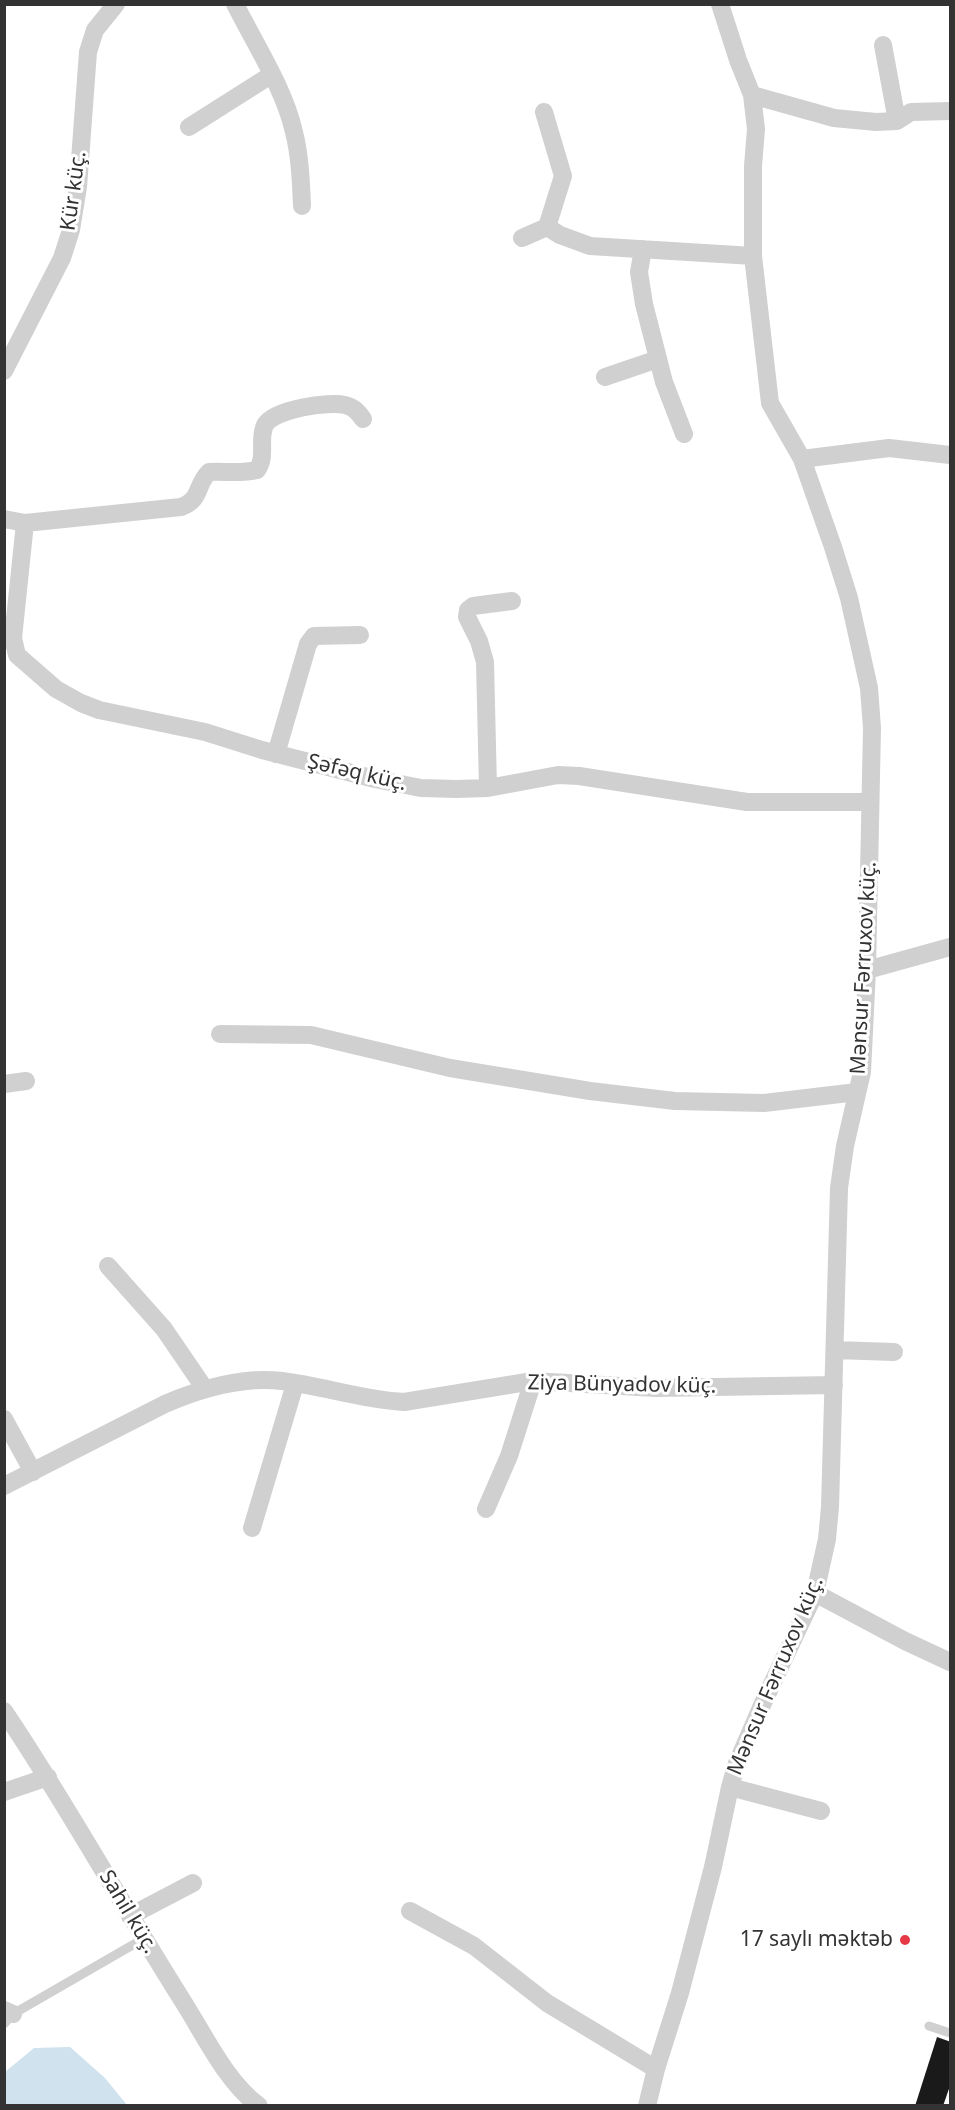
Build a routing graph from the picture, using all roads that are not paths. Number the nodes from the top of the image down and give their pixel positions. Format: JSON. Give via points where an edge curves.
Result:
{"nodes":[{"id":1,"x":116,"y":4,"type":"edge"},
{"id":2,"x":235,"y":4,"type":"edge"},
{"id":3,"x":720,"y":4,"type":"edge"},
{"id":4,"x":883,"y":45,"type":"dead end"},
{"id":5,"x":271,"y":75,"type":"junction"},
{"id":6,"x":752,"y":95,"type":"junction"},
{"id":7,"x":951,"y":111,"type":"edge"},
{"id":8,"x":544,"y":112,"type":"dead end"},
{"id":9,"x":897,"y":121,"type":"junction"},
{"id":10,"x":189,"y":127,"type":"dead end"},
{"id":11,"x":302,"y":206,"type":"dead end"},
{"id":12,"x":547,"y":227,"type":"junction"},
{"id":13,"x":522,"y":238,"type":"dead end"},
{"id":14,"x":643,"y":249,"type":"junction"},
{"id":15,"x":753,"y":256,"type":"junction"},
{"id":16,"x":658,"y":359,"type":"junction"},
{"id":17,"x":4,"y":371,"type":"edge"},
{"id":18,"x":605,"y":377,"type":"dead end"},
{"id":19,"x":363,"y":419,"type":"dead end"},
{"id":20,"x":684,"y":434,"type":"dead end"},
{"id":21,"x":951,"y":455,"type":"edge"},
{"id":22,"x":802,"y":459,"type":"junction"},
{"id":23,"x":4,"y":519,"type":"edge"},
{"id":24,"x":25,"y":523,"type":"junction"},
{"id":25,"x":512,"y":601,"type":"dead end"},
{"id":26,"x":360,"y":634,"type":"dead end"},
{"id":27,"x":276,"y":754,"type":"junction"},
{"id":28,"x":488,"y":788,"type":"junction"},
{"id":29,"x":870,"y":802,"type":"junction"},
{"id":30,"x":951,"y":947,"type":"edge"},
{"id":31,"x":867,"y":970,"type":"junction"},
{"id":32,"x":220,"y":1034,"type":"dead end"},
{"id":33,"x":26,"y":1081,"type":"dead end"},
{"id":34,"x":4,"y":1084,"type":"edge"},
{"id":35,"x":857,"y":1092,"type":"junction"},
{"id":36,"x":108,"y":1266,"type":"dead end"},
{"id":37,"x":835,"y":1350,"type":"junction"},
{"id":38,"x":894,"y":1352,"type":"dead end"},
{"id":39,"x":533,"y":1381,"type":"junction"},
{"id":40,"x":295,"y":1384,"type":"junction"},
{"id":41,"x":834,"y":1385,"type":"junction"},
{"id":42,"x":205,"y":1389,"type":"junction"},
{"id":43,"x":4,"y":1419,"type":"edge"},
{"id":44,"x":33,"y":1472,"type":"junction"},
{"id":45,"x":4,"y":1486,"type":"edge"},
{"id":46,"x":486,"y":1509,"type":"dead end"},
{"id":47,"x":252,"y":1528,"type":"dead end"},
{"id":48,"x":815,"y":1593,"type":"junction"},
{"id":49,"x":951,"y":1662,"type":"edge"},
{"id":50,"x":4,"y":1711,"type":"edge"},
{"id":51,"x":48,"y":1777,"type":"junction"},
{"id":52,"x":730,"y":1787,"type":"junction"},
{"id":53,"x":4,"y":1792,"type":"edge"},
{"id":54,"x":821,"y":1811,"type":"dead end"},
{"id":55,"x":193,"y":1883,"type":"dead end"},
{"id":56,"x":410,"y":1911,"type":"dead end"},
{"id":57,"x":130,"y":1916,"type":"junction"},
{"id":58,"x":144,"y":1940,"type":"junction"},
{"id":59,"x":7,"y":2016,"type":"edge"},
{"id":60,"x":929,"y":2026,"type":"dead end"},
{"id":61,"x":951,"y":2033,"type":"edge"},
{"id":62,"x":656,"y":2069,"type":"junction"},
{"id":63,"x":260,"y":2106,"type":"edge"},
{"id":64,"x":647,"y":2106,"type":"edge"}],
"edges":[{"from":1,"to":17,"type":"street","name":"Kür küç.","via":[[95,30],[88,52],[71,230],[62,258]]},
{"from":2,"to":5,"type":"street"},
{"from":3,"to":6,"type":"street","name":"Mənsur Fərruxov küç."},
{"from":4,"to":9,"type":"street"},
{"from":5,"to":10,"type":"street"},
{"from":5,"to":11,"type":"street","via":[[294,131]]},
{"from":6,"to":9,"type":"street","via":[[834,118]]},
{"from":6,"to":15,"type":"street","name":"Mənsur Fərruxov küç.","via":[[756,129]]},
{"from":7,"to":9,"type":"street","via":[[911,112]]},
{"from":8,"to":12,"type":"street","via":[[563,176]]},
{"from":12,"to":13,"type":"street"},
{"from":12,"to":14,"type":"street","via":[[590,246]]},
{"from":14,"to":15,"type":"street"},
{"from":14,"to":16,"type":"street","via":[[639,272]]},
{"from":15,"to":22,"type":"street","name":"Mənsur Fərruxov küç.","via":[[770,403]]},
{"from":16,"to":18,"type":"street"},
{"from":16,"to":20,"type":"street"},
{"from":19,"to":24,"type":"street","via":[[355,408],[343,404],[303,407],[269,418],[264,427],[262,464],[257,470],[209,472],[201,480],[192,502],[181,507]]},
{"from":21,"to":22,"type":"street","via":[[889,448]]},
{"from":22,"to":29,"type":"street","name":"Mənsur Fərruxov küç.","via":[[849,598],[869,688]]},
{"from":23,"to":24,"type":"street"},
{"from":24,"to":27,"type":"street","name":"Şəfəq küç.","via":[[13,638],[17,655],[56,689],[99,710],[205,732]]},
{"from":25,"to":28,"type":"street","via":[[468,610],[467,618],[485,662]]},
{"from":26,"to":27,"type":"street","via":[[314,636],[308,644]]},
{"from":27,"to":28,"type":"street","name":"Şəfəq küç.","via":[[421,788]]},
{"from":28,"to":29,"type":"street","name":"Şəfəq küç.","via":[[558,775],[747,802]]},
{"from":29,"to":31,"type":"street","name":"Mənsur Fərruxov küç."},
{"from":30,"to":31,"type":"street"},
{"from":31,"to":35,"type":"street","name":"Mənsur Fərruxov küç.","via":[[862,1072]]},
{"from":32,"to":35,"type":"street","via":[[311,1035],[462,1070],[675,1101],[764,1103]]},
{"from":33,"to":34,"type":"street"},
{"from":35,"to":37,"type":"street","name":"Mənsur Fərruxov küç.","via":[[838,1188]]},
{"from":36,"to":42,"type":"street","via":[[164,1329]]},
{"from":37,"to":38,"type":"street"},
{"from":37,"to":41,"type":"street","name":"Mənsur Fərruxov küç."},
{"from":39,"to":40,"type":"street","name":"Ziya Bünyadov küç.","via":[[404,1402]]},
{"from":39,"to":41,"type":"street","name":"Ziya Bünyadov küç.","via":[[656,1388]]},
{"from":39,"to":46,"type":"street","via":[[509,1456]]},
{"from":40,"to":42,"type":"street","name":"Ziya Bünyadov küç.","via":[[261,1381]]},
{"from":40,"to":47,"type":"street"},
{"from":41,"to":48,"type":"street","name":"Mənsur Fərruxov küç.","via":[[830,1517]]},
{"from":42,"to":44,"type":"street","name":"Ziya Bünyadov küç.","via":[[165,1404]]},
{"from":43,"to":44,"type":"street"},
{"from":44,"to":45,"type":"street","name":"Ziya Bünyadov küç."},
{"from":48,"to":49,"type":"street"},
{"from":48,"to":52,"type":"street","name":"Mənsur Fərruxov küç.","via":[[763,1703]]},
{"from":50,"to":51,"type":"street","name":"Sahil küç."},
{"from":51,"to":53,"type":"street"},
{"from":51,"to":57,"type":"street","name":"Sahil küç."},
{"from":52,"to":54,"type":"street"},
{"from":52,"to":62,"type":"street","name":"Mənsur Fərruxov küç.","via":[[680,1993]]},
{"from":55,"to":57,"type":"street"},
{"from":56,"to":62,"type":"street","via":[[474,1946],[547,2003]]},
{"from":57,"to":58,"type":"street","name":"Sahil küç."},
{"from":58,"to":59,"type":"lane"},
{"from":58,"to":63,"type":"street","name":"Sahil küç.","via":[[230,2075]]},
{"from":60,"to":61,"type":"lane"},
{"from":62,"to":64,"type":"street","name":"Mənsur Fərruxov küç."}]}
